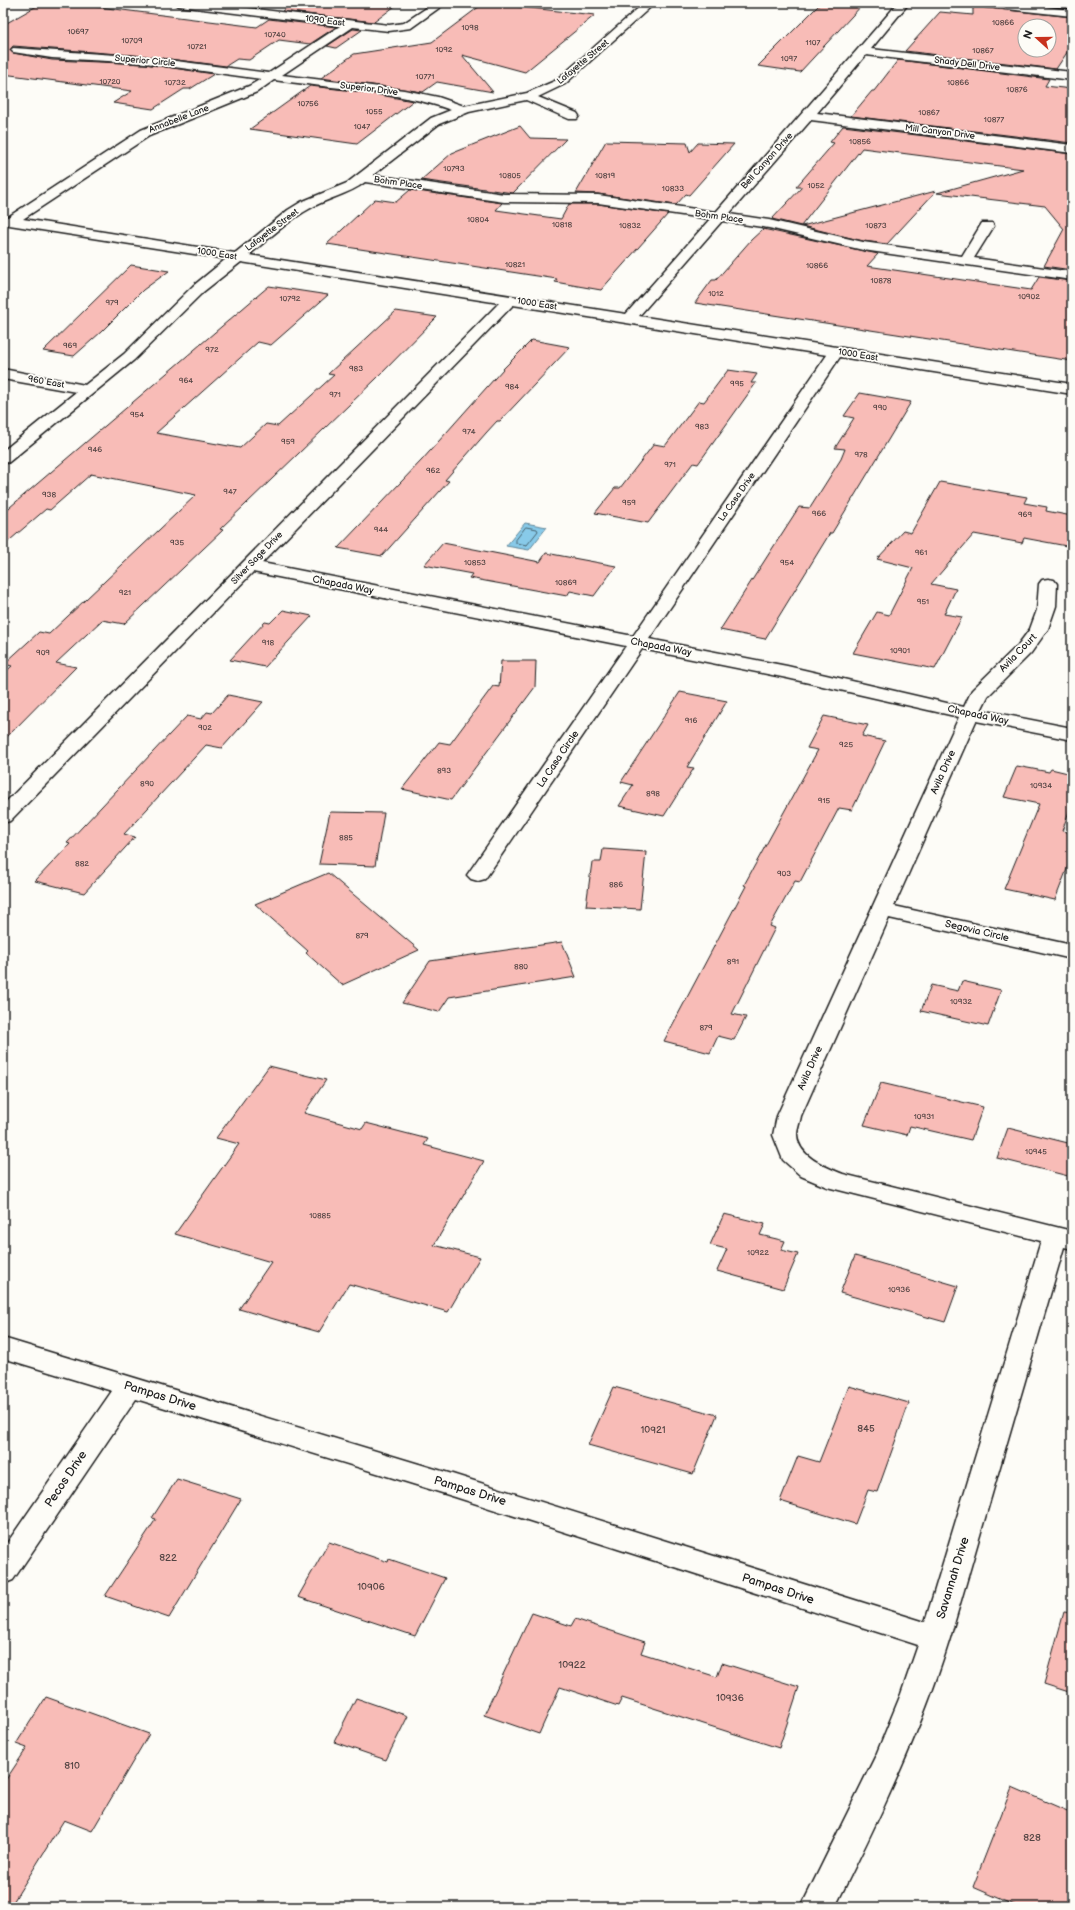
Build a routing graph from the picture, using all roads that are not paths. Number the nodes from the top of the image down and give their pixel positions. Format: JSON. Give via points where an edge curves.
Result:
{"nodes":[{"id":1,"x":179,"y":3,"type":"edge"},
{"id":2,"x":441,"y":3,"type":"edge"},
{"id":3,"x":650,"y":3,"type":"edge"},
{"id":4,"x":904,"y":3,"type":"edge"},
{"id":5,"x":979,"y":3,"type":"edge"},
{"id":6,"x":1072,"y":13,"type":"edge"},
{"id":7,"x":350,"y":24,"type":"junction"},
{"id":8,"x":17,"y":50,"type":"dead end"},
{"id":9,"x":862,"y":51,"type":"junction"},
{"id":10,"x":1072,"y":76,"type":"edge"},
{"id":11,"x":273,"y":77,"type":"junction"},
{"id":12,"x":528,"y":97,"type":"junction"},
{"id":13,"x":462,"y":110,"type":"junction"},
{"id":14,"x":573,"y":116,"type":"dead end"},
{"id":15,"x":808,"y":116,"type":"junction"},
{"id":16,"x":1072,"y":149,"type":"edge"},
{"id":17,"x":364,"y":178,"type":"junction"},
{"id":18,"x":718,"y":216,"type":"junction"},
{"id":19,"x":7,"y":220,"type":"edge"},
{"id":20,"x":987,"y":226,"type":"dead end"},
{"id":21,"x":237,"y":257,"type":"junction"},
{"id":22,"x":966,"y":260,"type":"junction"},
{"id":23,"x":1072,"y":276,"type":"edge"},
{"id":24,"x":510,"y":300,"type":"junction"},
{"id":25,"x":629,"y":319,"type":"junction"},
{"id":26,"x":837,"y":351,"type":"junction"},
{"id":27,"x":3,"y":374,"type":"edge"},
{"id":28,"x":1072,"y":388,"type":"edge"},
{"id":29,"x":89,"y":390,"type":"junction"},
{"id":30,"x":3,"y":459,"type":"edge"},
{"id":31,"x":249,"y":566,"type":"junction"},
{"id":32,"x":1048,"y":584,"type":"dead end"},
{"id":33,"x":637,"y":642,"type":"junction"},
{"id":34,"x":970,"y":714,"type":"junction"},
{"id":35,"x":1072,"y":734,"type":"edge"},
{"id":36,"x":3,"y":817,"type":"edge"},
{"id":37,"x":478,"y":875,"type":"dead end"},
{"id":38,"x":882,"y":910,"type":"junction"},
{"id":39,"x":1072,"y":952,"type":"edge"},
{"id":40,"x":1063,"y":1238,"type":"edge"},
{"id":41,"x":3,"y":1348,"type":"edge"},
{"id":42,"x":130,"y":1386,"type":"junction"},
{"id":43,"x":3,"y":1572,"type":"edge"},
{"id":44,"x":935,"y":1638,"type":"junction"},
{"id":45,"x":818,"y":1907,"type":"edge"}],
"edges":[{"from":1,"to":7,"type":"street","name":"1090 East"},
{"from":2,"to":7,"type":"street","name":"1090 East","via":[[413,23],[399,28]]},
{"from":3,"to":12,"type":"street","name":"Lafayette Street","via":[[560,82]]},
{"from":4,"to":9,"type":"street","name":"Bell Canyon Drive"},
{"from":5,"to":6,"type":"street"},
{"from":7,"to":11,"type":"street","name":"Annabelle Lane"},
{"from":8,"to":11,"type":"street","name":"Superior Circle","via":[[52,55],[145,60]]},
{"from":9,"to":10,"type":"street","name":"Shady Dell Drive"},
{"from":9,"to":15,"type":"street","name":"Bell Canyon Drive"},
{"from":11,"to":13,"type":"street","name":"Superior Drive","via":[[420,96]]},
{"from":11,"to":19,"type":"street","name":"Annabelle Lane","via":[[230,100],[145,133]]},
{"from":12,"to":13,"type":"street","name":"Lafayette Street"},
{"from":12,"to":14,"type":"street"},
{"from":13,"to":17,"type":"street","name":"Lafayette Street","via":[[435,121]]},
{"from":15,"to":16,"type":"street","name":"Mill Canyon Drive"},
{"from":15,"to":18,"type":"street","name":"Bell Canyon Drive"},
{"from":17,"to":18,"type":"street","name":"Bohm Place","via":[[504,198],[598,199]]},
{"from":17,"to":21,"type":"street","name":"Lafayette Street","via":[[337,193],[306,204]]},
{"from":18,"to":22,"type":"street","name":"Bohm Place","via":[[769,224],[863,246]]},
{"from":18,"to":25,"type":"street","name":"Bell Canyon Drive"},
{"from":19,"to":21,"type":"street","name":"1000 East"},
{"from":20,"to":22,"type":"street"},
{"from":21,"to":24,"type":"street","name":"1000 East"},
{"from":21,"to":29,"type":"street","name":"Lafayette Street","via":[[198,289],[129,357]]},
{"from":22,"to":23,"type":"street","name":"Bohm Place"},
{"from":24,"to":25,"type":"street","name":"1000 East"},
{"from":24,"to":31,"type":"street","name":"Silver Sage Drive"},
{"from":25,"to":26,"type":"street","name":"1000 East"},
{"from":26,"to":28,"type":"street","name":"1000 East"},
{"from":26,"to":33,"type":"street","name":"La Casa Drive"},
{"from":27,"to":29,"type":"street","name":"960 East"},
{"from":29,"to":30,"type":"street","name":"Lafayette Street"},
{"from":31,"to":33,"type":"street","name":"Chapada Way"},
{"from":31,"to":36,"type":"street","name":"Silver Sage Drive"},
{"from":32,"to":34,"type":"street","name":"Avila Court","via":[[1045,616],[1038,631],[1029,644],[979,694]]},
{"from":33,"to":34,"type":"street","name":"Chapada Way","via":[[787,672]]},
{"from":33,"to":37,"type":"street","name":"La Casa Circle"},
{"from":34,"to":35,"type":"street","name":"Chapada Way"},
{"from":34,"to":38,"type":"street","name":"Avila Drive"},
{"from":38,"to":39,"type":"street","name":"Segovia Circle"},
{"from":38,"to":40,"type":"street","name":"Avila Drive","via":[[789,1116],[785,1135],[792,1154],[810,1170],[836,1181]]},
{"from":40,"to":44,"type":"street","name":"Savannah Drive"},
{"from":41,"to":42,"type":"street","name":"Pampas Drive"},
{"from":42,"to":43,"type":"street","name":"Pecos Drive"},
{"from":42,"to":44,"type":"street","name":"Pampas Drive"},
{"from":44,"to":45,"type":"street","name":"Savannah Drive","via":[[913,1703],[883,1774]]}]}
